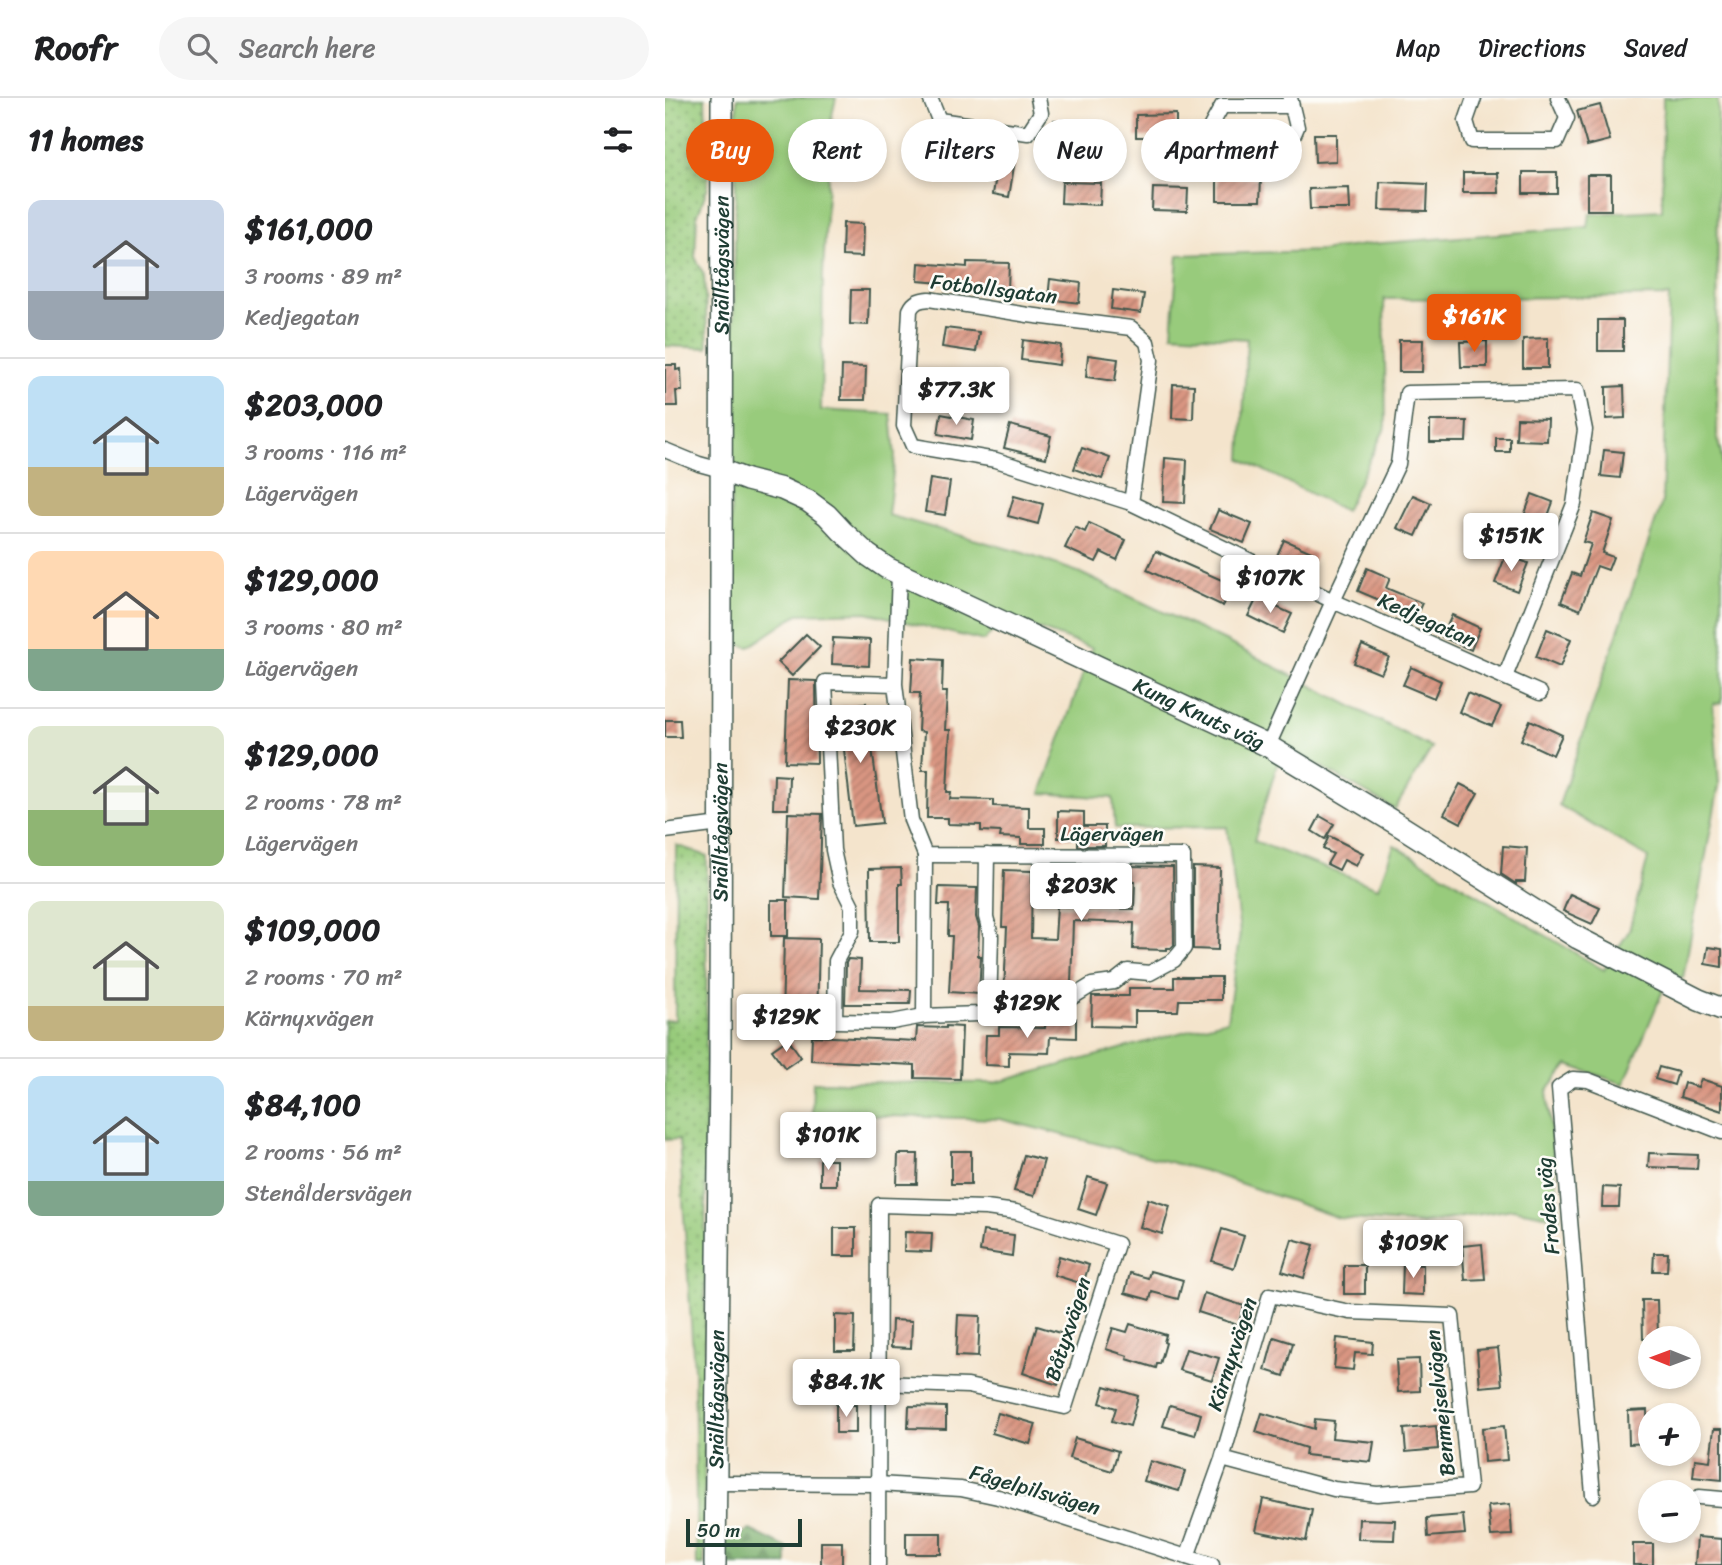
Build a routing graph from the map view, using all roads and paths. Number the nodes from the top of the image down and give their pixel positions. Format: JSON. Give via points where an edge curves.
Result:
{"nodes":[{"id":1,"x":722,"y":98,"type":"edge"},
{"id":2,"x":930,"y":98,"type":"edge"},
{"id":3,"x":1038,"y":98,"type":"edge"},
{"id":4,"x":1474,"y":98,"type":"edge"},
{"id":5,"x":1558,"y":98,"type":"edge"},
{"id":6,"x":1291,"y":102,"type":"edge"},
{"id":7,"x":665,"y":450,"type":"edge"},
{"id":8,"x":721,"y":470,"type":"junction"},
{"id":9,"x":1131,"y":503,"type":"junction"},
{"id":10,"x":899,"y":573,"type":"junction"},
{"id":11,"x":1333,"y":601,"type":"junction"},
{"id":12,"x":1505,"y":677,"type":"junction"},
{"id":13,"x":895,"y":684,"type":"junction"},
{"id":14,"x":1540,"y":692,"type":"dead end"},
{"id":15,"x":1268,"y":746,"type":"junction"},
{"id":16,"x":720,"y":824,"type":"junction"},
{"id":17,"x":665,"y":831,"type":"edge"},
{"id":18,"x":925,"y":855,"type":"junction"},
{"id":19,"x":986,"y":855,"type":"junction"},
{"id":20,"x":1722,"y":1009,"type":"edge"},
{"id":21,"x":989,"y":1011,"type":"junction"},
{"id":22,"x":924,"y":1016,"type":"junction"},
{"id":23,"x":1722,"y":1132,"type":"edge"},
{"id":24,"x":1452,"y":1316,"type":"joint"},
{"id":25,"x":878,"y":1383,"type":"junction"},
{"id":26,"x":1222,"y":1459,"type":"junction"},
{"id":27,"x":716,"y":1483,"type":"junction"},
{"id":28,"x":877,"y":1484,"type":"junction"},
{"id":29,"x":1593,"y":1495,"type":"dead end"},
{"id":30,"x":1701,"y":1497,"type":"edge"},
{"id":31,"x":1722,"y":1499,"type":"edge"},
{"id":32,"x":1187,"y":1557,"type":"junction"},
{"id":33,"x":715,"y":1565,"type":"edge"},
{"id":34,"x":878,"y":1565,"type":"edge"},
{"id":35,"x":1212,"y":1565,"type":"edge"}],
"edges":[{"from":1,"to":8,"type":"street","name":"Snälltågsvägen"},
{"from":2,"to":3,"type":"street","via":[[939,120],[1028,133],[1041,113]]},
{"from":4,"to":5,"type":"street","via":[[1465,121],[1472,141],[1557,141],[1567,118]]},
{"from":6,"to":6,"type":"street","via":[[1297,127],[1287,150],[1221,150],[1211,126],[1222,106]]},
{"from":7,"to":8,"type":"street","name":"Kung Knuts väg"},
{"from":8,"to":10,"type":"street","name":"Kung Knuts väg","via":[[808,501],[868,555]]},
{"from":8,"to":16,"type":"street","name":"Snälltågsvägen"},
{"from":9,"to":9,"type":"street","name":"Fotbollsgatan","via":[[996,460],[913,446],[904,426],[912,304],[929,299],[1131,328],[1147,342],[1151,360]]},
{"from":9,"to":11,"type":"street","name":"Fotbollsgatan"},
{"from":10,"to":13,"type":"street"},
{"from":10,"to":15,"type":"street","name":"Kung Knuts väg"},
{"from":11,"to":12,"type":"street","name":"Kedjegatan"},
{"from":11,"to":12,"type":"street","via":[[1398,464],[1407,393],[1577,390],[1585,430],[1574,504]]},
{"from":11,"to":15,"type":"street"},
{"from":12,"to":14,"type":"street","name":"Kedjegatan"},
{"from":13,"to":18,"type":"street","via":[[911,820]]},
{"from":13,"to":22,"type":"street","name":"Lägervägen","via":[[825,682],[833,850],[840,882],[852,906],[852,931],[836,961],[835,1021],[892,1022]]},
{"from":15,"to":20,"type":"street","name":"Kung Knuts väg","via":[[1578,938]]},
{"from":16,"to":17,"type":"street"},
{"from":16,"to":27,"type":"street","name":"Snälltågsvägen"},
{"from":18,"to":19,"type":"street","name":"Lägervägen"},
{"from":18,"to":22,"type":"street"},
{"from":19,"to":21,"type":"street"},
{"from":19,"to":21,"type":"street","name":"Lägervägen","via":[[1183,856],[1184,948],[1174,960],[1150,973],[1128,971],[1114,982],[1092,985],[1066,1001]]},
{"from":21,"to":22,"type":"street","name":"Lägervägen"},
{"from":23,"to":29,"type":"street","name":"Frodes väg","via":[[1588,1080],[1573,1079],[1559,1088]]},
{"from":24,"to":26,"type":"street","name":"Kärnyxvägen","via":[[1350,1312],[1270,1295]]},
{"from":24,"to":26,"type":"street","name":"Benmejselvägen","via":[[1469,1487],[1377,1494],[1334,1489]]},
{"from":25,"to":25,"type":"street","name":"Båtyxvägen","via":[[879,1205],[1016,1212],[1117,1244],[1065,1407],[968,1386]]},
{"from":25,"to":28,"type":"street"},
{"from":26,"to":32,"type":"street","name":"Kärnyxvägen"},
{"from":27,"to":28,"type":"street","name":"Fågelpilsvägen"},
{"from":27,"to":33,"type":"street","name":"Snälltågsvägen"},
{"from":28,"to":32,"type":"street","name":"Fågelpilsvägen","via":[[961,1489],[998,1497]]},
{"from":28,"to":34,"type":"street"},
{"from":30,"to":31,"type":"street"},
{"from":32,"to":35,"type":"street","name":"Fågelpilsvägen"}]}
